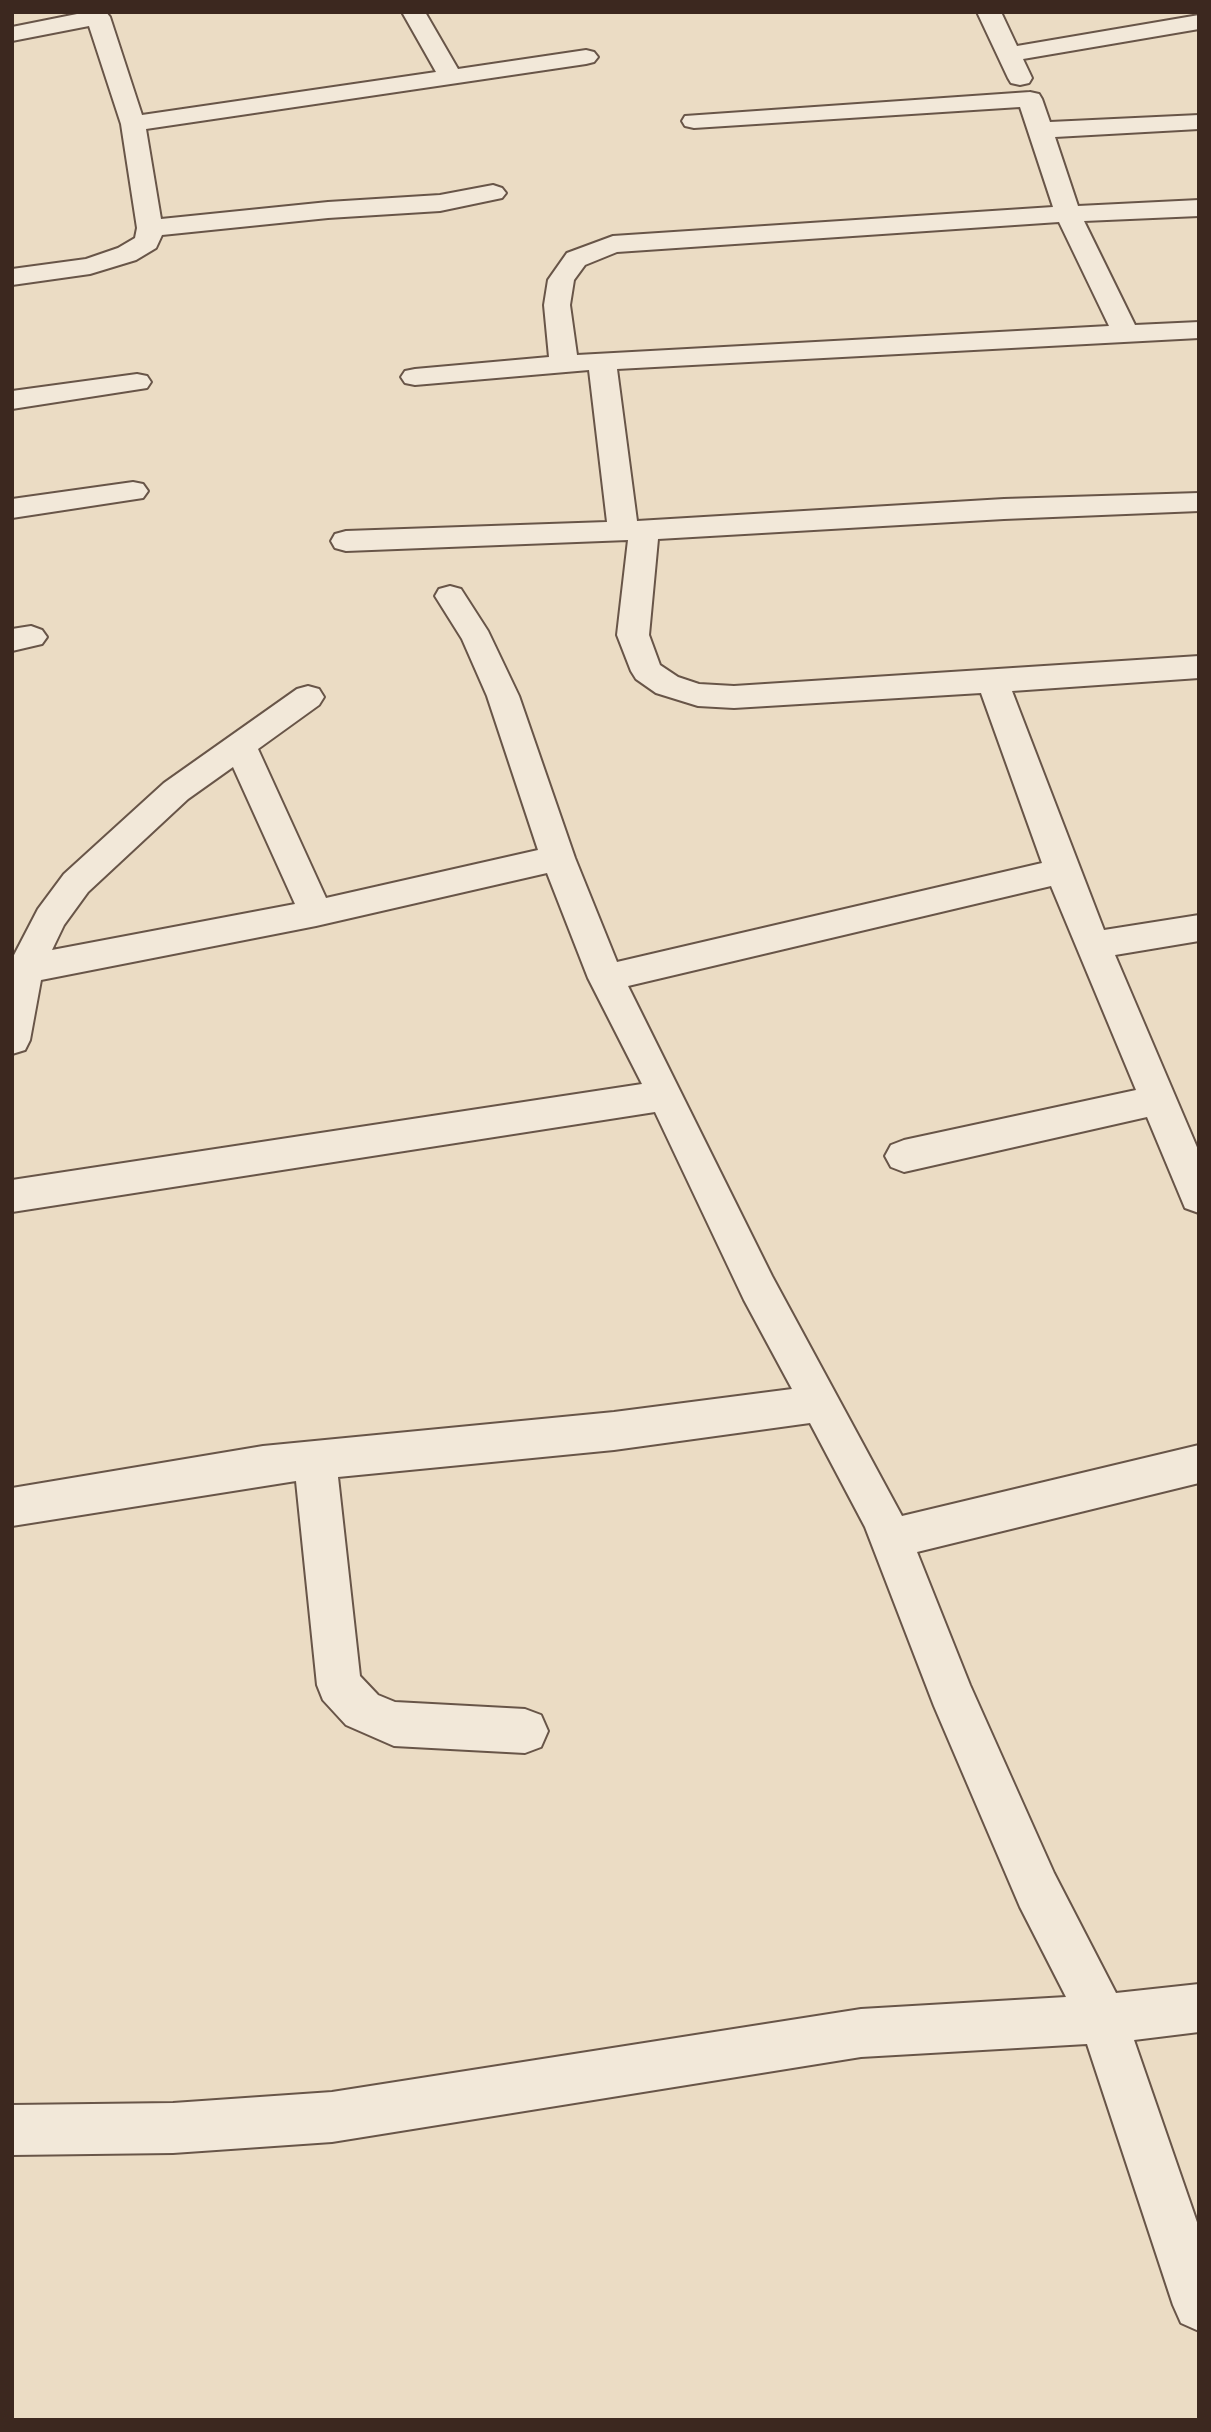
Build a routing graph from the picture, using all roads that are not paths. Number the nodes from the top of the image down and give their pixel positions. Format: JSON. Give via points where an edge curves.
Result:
{"nodes":[{"id":1,"x":413,"y":12,"type":"edge"},
{"id":2,"x":989,"y":12,"type":"edge"},
{"id":3,"x":104,"y":14,"type":"edge"},
{"id":4,"x":1199,"y":22,"type":"edge"},
{"id":5,"x":12,"y":34,"type":"edge"},
{"id":6,"x":1010,"y":54,"type":"junction"},
{"id":7,"x":586,"y":57,"type":"dead end"},
{"id":8,"x":451,"y":77,"type":"junction"},
{"id":9,"x":1030,"y":99,"type":"junction"},
{"id":10,"x":694,"y":121,"type":"dead end"},
{"id":11,"x":1199,"y":122,"type":"edge"},
{"id":12,"x":133,"y":124,"type":"junction"},
{"id":13,"x":1040,"y":130,"type":"junction"},
{"id":14,"x":493,"y":192,"type":"dead end"},
{"id":15,"x":1199,"y":208,"type":"edge"},
{"id":16,"x":1068,"y":214,"type":"junction"},
{"id":17,"x":150,"y":228,"type":"junction"},
{"id":18,"x":12,"y":276,"type":"edge"},
{"id":19,"x":1199,"y":330,"type":"edge"},
{"id":20,"x":1126,"y":334,"type":"junction"},
{"id":21,"x":602,"y":360,"type":"junction"},
{"id":22,"x":564,"y":364,"type":"junction"},
{"id":23,"x":415,"y":377,"type":"dead end"},
{"id":24,"x":137,"y":382,"type":"dead end"},
{"id":25,"x":12,"y":400,"type":"edge"},
{"id":26,"x":133,"y":491,"type":"dead end"},
{"id":27,"x":1199,"y":502,"type":"edge"},
{"id":28,"x":12,"y":509,"type":"edge"},
{"id":29,"x":633,"y":531,"type":"junction"},
{"id":30,"x":346,"y":541,"type":"dead end"},
{"id":31,"x":450,"y":596,"type":"dead end"},
{"id":32,"x":1199,"y":667,"type":"edge"},
{"id":33,"x":993,"y":681,"type":"junction"},
{"id":34,"x":308,"y":697,"type":"dead end"},
{"id":35,"x":240,"y":745,"type":"junction"},
{"id":36,"x":558,"y":858,"type":"junction"},
{"id":37,"x":1062,"y":871,"type":"junction"},
{"id":38,"x":316,"y":913,"type":"junction"},
{"id":39,"x":1199,"y":928,"type":"edge"},
{"id":40,"x":1093,"y":945,"type":"junction"},
{"id":41,"x":25,"y":969,"type":"junction"},
{"id":42,"x":606,"y":978,"type":"junction"},
{"id":43,"x":12,"y":1040,"type":"edge"},
{"id":44,"x":666,"y":1095,"type":"junction"},
{"id":45,"x":1158,"y":1100,"type":"junction"},
{"id":46,"x":904,"y":1156,"type":"dead end"},
{"id":47,"x":12,"y":1196,"type":"edge"},
{"id":48,"x":1199,"y":1197,"type":"edge"},
{"id":49,"x":821,"y":1403,"type":"junction"},
{"id":50,"x":316,"y":1460,"type":"junction"},
{"id":51,"x":1199,"y":1464,"type":"edge"},
{"id":52,"x":12,"y":1507,"type":"edge"},
{"id":53,"x":890,"y":1539,"type":"junction"},
{"id":54,"x":525,"y":1731,"type":"dead end"},
{"id":55,"x":1199,"y":2008,"type":"edge"},
{"id":56,"x":1103,"y":2019,"type":"junction"},
{"id":57,"x":12,"y":2130,"type":"edge"},
{"id":58,"x":1199,"y":2305,"type":"edge"}],
"edges":[{"from":1,"to":8,"type":"street"},
{"from":2,"to":6,"type":"street"},
{"from":3,"to":5,"type":"street"},
{"from":3,"to":12,"type":"street"},
{"from":4,"to":6,"type":"street"},
{"from":6,"to":9,"type":"street"},
{"from":7,"to":8,"type":"street"},
{"from":8,"to":12,"type":"street"},
{"from":9,"to":10,"type":"street"},
{"from":9,"to":13,"type":"street"},
{"from":11,"to":13,"type":"street"},
{"from":12,"to":17,"type":"street"},
{"from":13,"to":16,"type":"street"},
{"from":14,"to":17,"type":"street","via":[[440,203],[328,209]]},
{"from":15,"to":16,"type":"street"},
{"from":16,"to":20,"type":"street"},
{"from":16,"to":22,"type":"street","via":[[613,244],[576,259],[561,279],[557,305]]},
{"from":17,"to":18,"type":"street","via":[[147,242],[127,254],[90,266]]},
{"from":19,"to":20,"type":"street"},
{"from":20,"to":21,"type":"street"},
{"from":21,"to":22,"type":"street"},
{"from":21,"to":29,"type":"street"},
{"from":22,"to":23,"type":"street"},
{"from":24,"to":25,"type":"street"},
{"from":26,"to":28,"type":"street"},
{"from":27,"to":29,"type":"street"},
{"from":29,"to":30,"type":"street"},
{"from":29,"to":33,"type":"street","via":[[633,635],[647,671],[667,685],[698,695],[734,697]]},
{"from":31,"to":36,"type":"street","via":[[477,638],[503,695]]},
{"from":32,"to":33,"type":"street"},
{"from":33,"to":37,"type":"street"},
{"from":34,"to":35,"type":"street"},
{"from":35,"to":38,"type":"street"},
{"from":35,"to":41,"type":"street","via":[[176,791],[76,883],[50,918]]},
{"from":36,"to":38,"type":"street"},
{"from":36,"to":42,"type":"street"},
{"from":37,"to":40,"type":"street"},
{"from":37,"to":42,"type":"street"},
{"from":38,"to":41,"type":"street"},
{"from":39,"to":40,"type":"street"},
{"from":40,"to":45,"type":"street"},
{"from":41,"to":43,"type":"street"},
{"from":42,"to":44,"type":"street"},
{"from":44,"to":47,"type":"street"},
{"from":44,"to":49,"type":"street","via":[[758,1289]]},
{"from":45,"to":46,"type":"street"},
{"from":45,"to":48,"type":"street"},
{"from":49,"to":50,"type":"street","via":[[614,1431]]},
{"from":49,"to":53,"type":"street"},
{"from":50,"to":52,"type":"street"},
{"from":50,"to":54,"type":"street","via":[[339,1685],[362,1710],[394,1724]]},
{"from":51,"to":53,"type":"street"},
{"from":53,"to":56,"type":"street","via":[[1037,1891]]},
{"from":55,"to":56,"type":"street"},
{"from":56,"to":57,"type":"street","via":[[861,2033],[332,2117],[173,2128]]},
{"from":56,"to":58,"type":"street"}]}
